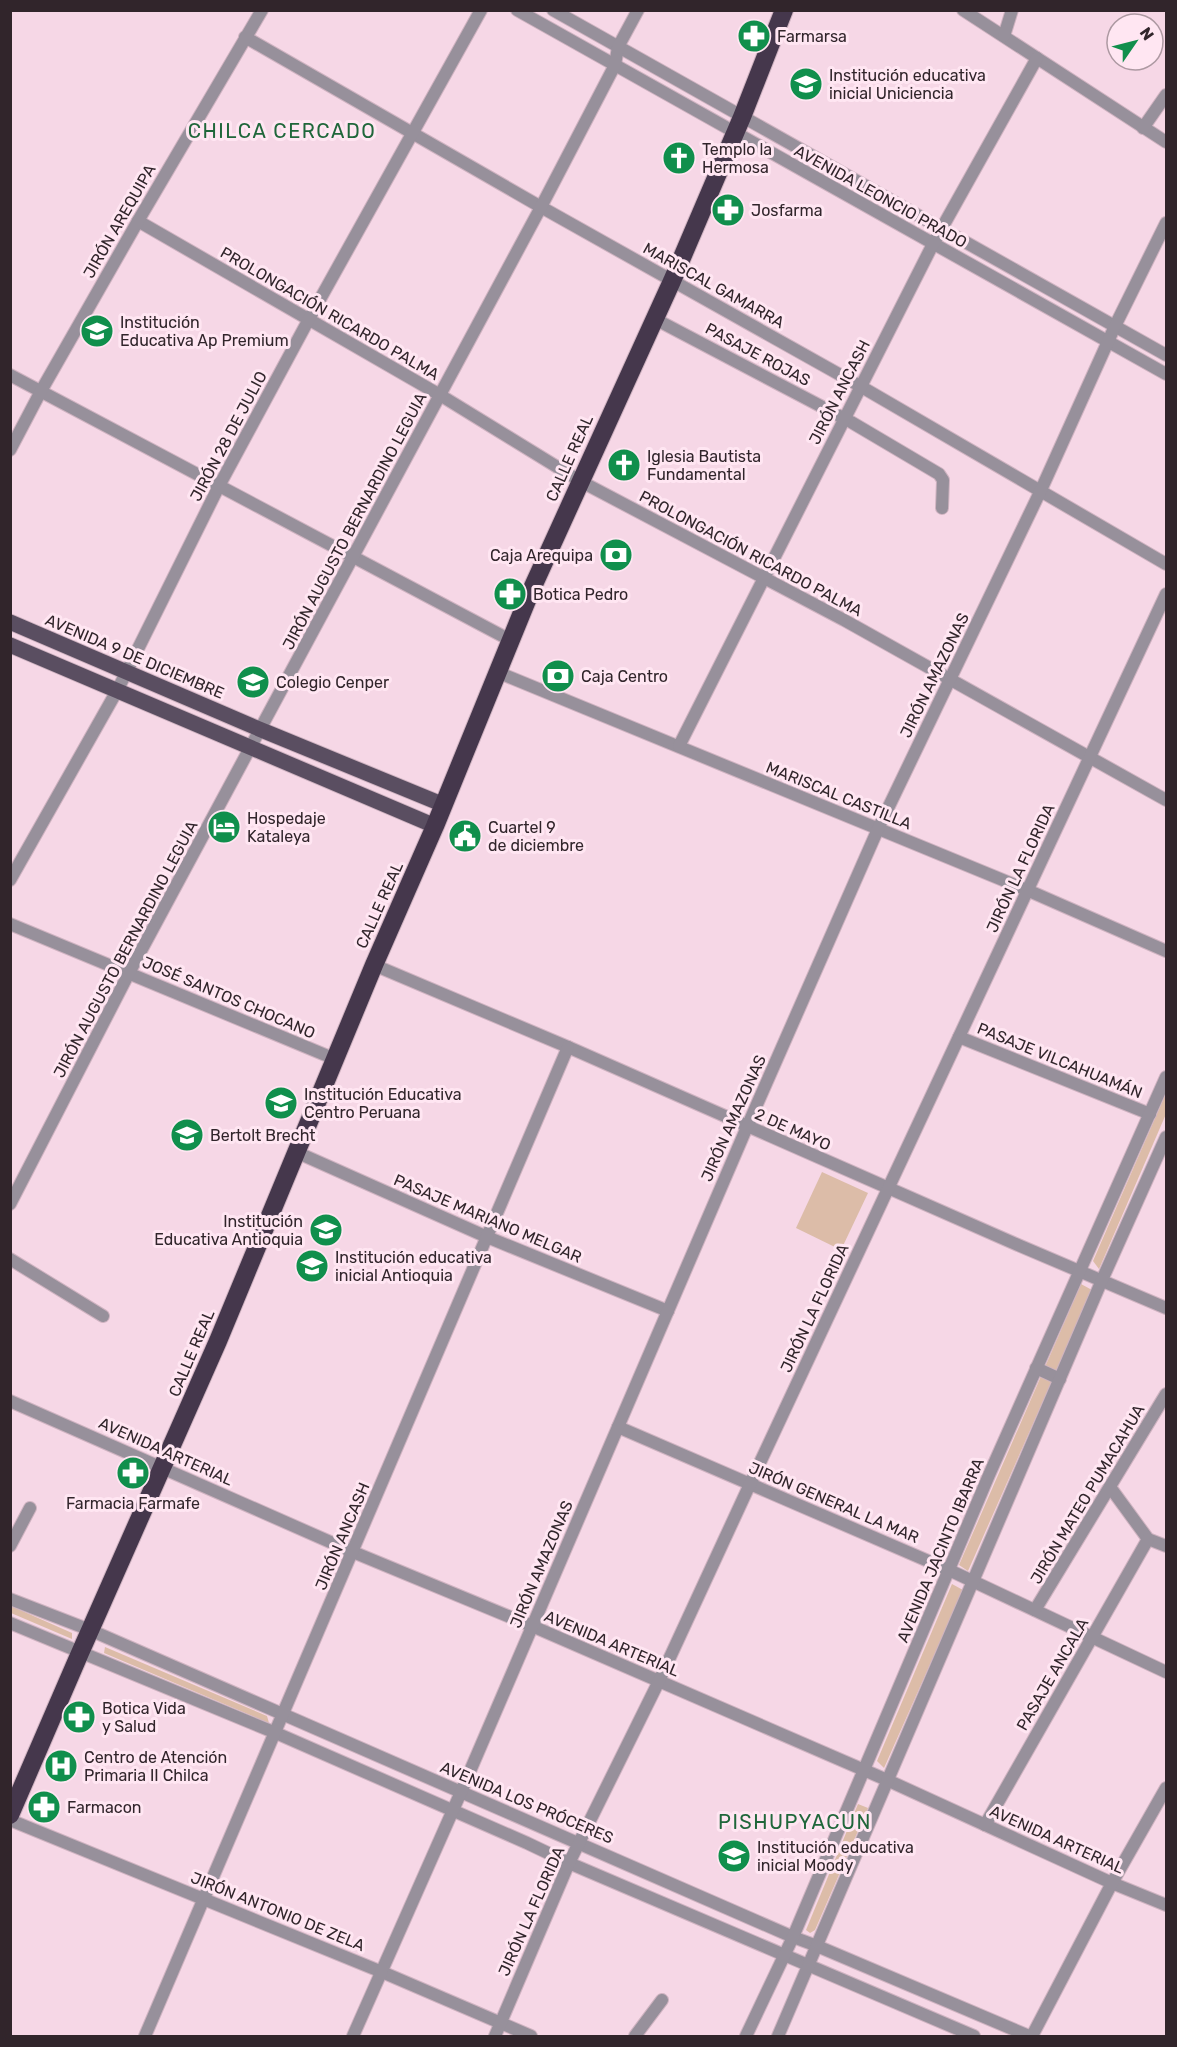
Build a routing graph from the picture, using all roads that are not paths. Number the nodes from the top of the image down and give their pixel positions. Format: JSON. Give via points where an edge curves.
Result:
{"nodes":[{"id":1,"x":262,"y":10,"type":"edge"},
{"id":2,"x":482,"y":10,"type":"edge"},
{"id":3,"x":518,"y":10,"type":"edge"},
{"id":4,"x":553,"y":10,"type":"edge"},
{"id":5,"x":638,"y":10,"type":"edge"},
{"id":6,"x":784,"y":10,"type":"edge"},
{"id":7,"x":963,"y":10,"type":"edge"},
{"id":8,"x":1012,"y":10,"type":"edge"},
{"id":9,"x":1004,"y":36,"type":"junction"},
{"id":10,"x":245,"y":37,"type":"junction"},
{"id":11,"x":618,"y":47,"type":"junction"},
{"id":12,"x":1037,"y":58,"type":"junction"},
{"id":13,"x":615,"y":65,"type":"junction"},
{"id":14,"x":1167,"y":95,"type":"edge"},
{"id":15,"x":738,"y":124,"type":"junction"},
{"id":16,"x":1143,"y":128,"type":"junction"},
{"id":17,"x":414,"y":133,"type":"junction"},
{"id":18,"x":1167,"y":142,"type":"edge"},
{"id":19,"x":541,"y":207,"type":"junction"},
{"id":20,"x":138,"y":221,"type":"junction"},
{"id":21,"x":1167,"y":223,"type":"edge"},
{"id":22,"x":941,"y":229,"type":"junction"},
{"id":23,"x":933,"y":244,"type":"junction"},
{"id":24,"x":672,"y":281,"type":"junction"},
{"id":25,"x":655,"y":319,"type":"junction"},
{"id":26,"x":309,"y":320,"type":"junction"},
{"id":27,"x":1115,"y":326,"type":"junction"},
{"id":28,"x":1108,"y":342,"type":"junction"},
{"id":29,"x":1167,"y":355,"type":"edge"},
{"id":30,"x":1167,"y":374,"type":"edge"},
{"id":31,"x":10,"y":375,"type":"edge"},
{"id":32,"x":860,"y":386,"type":"junction"},
{"id":33,"x":41,"y":391,"type":"junction"},
{"id":34,"x":440,"y":395,"type":"junction"},
{"id":35,"x":844,"y":418,"type":"junction"},
{"id":36,"x":10,"y":450,"type":"edge"},
{"id":37,"x":580,"y":481,"type":"junction"},
{"id":38,"x":219,"y":486,"type":"junction"},
{"id":39,"x":1041,"y":490,"type":"junction"},
{"id":40,"x":942,"y":508,"type":"dead end"},
{"id":41,"x":354,"y":555,"type":"junction"},
{"id":42,"x":1167,"y":564,"type":"edge"},
{"id":43,"x":763,"y":579,"type":"junction"},
{"id":44,"x":1167,"y":594,"type":"edge"},
{"id":45,"x":10,"y":622,"type":"edge"},
{"id":46,"x":510,"y":640,"type":"junction"},
{"id":47,"x":10,"y":645,"type":"edge"},
{"id":48,"x":125,"y":671,"type":"junction"},
{"id":49,"x":497,"y":672,"type":"junction"},
{"id":50,"x":950,"y":680,"type":"junction"},
{"id":51,"x":118,"y":689,"type":"junction"},
{"id":52,"x":260,"y":729,"type":"junction"},
{"id":53,"x":251,"y":746,"type":"junction"},
{"id":54,"x":679,"y":746,"type":"junction"},
{"id":55,"x":1090,"y":758,"type":"junction"},
{"id":56,"x":1167,"y":800,"type":"edge"},
{"id":57,"x":444,"y":805,"type":"junction"},
{"id":58,"x":435,"y":826,"type":"junction"},
{"id":59,"x":878,"y":829,"type":"junction"},
{"id":60,"x":10,"y":880,"type":"edge"},
{"id":61,"x":1027,"y":890,"type":"junction"},
{"id":62,"x":10,"y":924,"type":"edge"},
{"id":63,"x":1167,"y":951,"type":"edge"},
{"id":64,"x":374,"y":965,"type":"junction"},
{"id":65,"x":129,"y":973,"type":"junction"},
{"id":66,"x":959,"y":1037,"type":"junction"},
{"id":67,"x":568,"y":1047,"type":"junction"},
{"id":68,"x":335,"y":1059,"type":"junction"},
{"id":69,"x":1167,"y":1077,"type":"edge"},
{"id":70,"x":1150,"y":1114,"type":"junction"},
{"id":71,"x":747,"y":1126,"type":"junction"},
{"id":72,"x":1167,"y":1137,"type":"edge"},
{"id":73,"x":296,"y":1152,"type":"junction"},
{"id":74,"x":888,"y":1188,"type":"junction"},
{"id":75,"x":10,"y":1204,"type":"edge"},
{"id":76,"x":487,"y":1237,"type":"junction"},
{"id":77,"x":10,"y":1259,"type":"edge"},
{"id":78,"x":1081,"y":1271,"type":"junction"},
{"id":79,"x":1102,"y":1280,"type":"junction"},
{"id":80,"x":1167,"y":1308,"type":"edge"},
{"id":81,"x":668,"y":1311,"type":"junction"},
{"id":82,"x":103,"y":1316,"type":"dead end"},
{"id":83,"x":1036,"y":1368,"type":"junction"},
{"id":84,"x":1059,"y":1379,"type":"junction"},
{"id":85,"x":10,"y":1401,"type":"edge"},
{"id":86,"x":1165,"y":1402,"type":"edge"},
{"id":87,"x":618,"y":1427,"type":"junction"},
{"id":88,"x":162,"y":1467,"type":"junction"},
{"id":89,"x":750,"y":1484,"type":"junction"},
{"id":90,"x":1110,"y":1487,"type":"junction"},
{"id":91,"x":30,"y":1508,"type":"dead end"},
{"id":92,"x":1148,"y":1539,"type":"junction"},
{"id":93,"x":10,"y":1545,"type":"edge"},
{"id":94,"x":1167,"y":1546,"type":"edge"},
{"id":95,"x":353,"y":1552,"type":"junction"},
{"id":96,"x":949,"y":1570,"type":"junction"},
{"id":97,"x":974,"y":1582,"type":"junction"},
{"id":98,"x":10,"y":1599,"type":"edge"},
{"id":99,"x":1035,"y":1610,"type":"junction"},
{"id":100,"x":10,"y":1623,"type":"edge"},
{"id":101,"x":532,"y":1626,"type":"junction"},
{"id":102,"x":90,"y":1630,"type":"junction"},
{"id":103,"x":1092,"y":1637,"type":"junction"},
{"id":104,"x":80,"y":1653,"type":"junction"},
{"id":105,"x":1167,"y":1672,"type":"edge"},
{"id":106,"x":659,"y":1681,"type":"junction"},
{"id":107,"x":283,"y":1714,"type":"junction"},
{"id":108,"x":276,"y":1733,"type":"junction"},
{"id":109,"x":863,"y":1771,"type":"junction"},
{"id":110,"x":887,"y":1780,"type":"junction"},
{"id":111,"x":1167,"y":1788,"type":"edge"},
{"id":112,"x":461,"y":1792,"type":"junction"},
{"id":113,"x":452,"y":1811,"type":"junction"},
{"id":114,"x":10,"y":1817,"type":"edge"},
{"id":115,"x":985,"y":1825,"type":"junction"},
{"id":116,"x":580,"y":1842,"type":"junction"},
{"id":117,"x":569,"y":1863,"type":"junction"},
{"id":118,"x":1112,"y":1882,"type":"junction"},
{"id":119,"x":203,"y":1898,"type":"junction"},
{"id":120,"x":1167,"y":1905,"type":"edge"},
{"id":121,"x":793,"y":1937,"type":"junction"},
{"id":122,"x":818,"y":1946,"type":"junction"},
{"id":123,"x":784,"y":1956,"type":"junction"},
{"id":124,"x":809,"y":1966,"type":"junction"},
{"id":125,"x":382,"y":1972,"type":"junction"},
{"id":126,"x":662,"y":2000,"type":"dead end"},
{"id":127,"x":501,"y":2024,"type":"junction"},
{"id":128,"x":145,"y":2037,"type":"edge"},
{"id":129,"x":353,"y":2037,"type":"edge"},
{"id":130,"x":495,"y":2037,"type":"edge"},
{"id":131,"x":531,"y":2037,"type":"edge"},
{"id":132,"x":635,"y":2037,"type":"edge"},
{"id":133,"x":746,"y":2037,"type":"edge"},
{"id":134,"x":778,"y":2037,"type":"edge"},
{"id":135,"x":974,"y":2037,"type":"edge"},
{"id":136,"x":1031,"y":2037,"type":"edge"}],
"edges":[{"from":1,"to":10,"type":"street","name":"JIRÓN AREQUIPA"},
{"from":2,"to":17,"type":"street","name":"JIRÓN 28 DE JULIO"},
{"from":3,"to":13,"type":"street","name":"AVENIDA LEONCIO PRADO"},
{"from":4,"to":11,"type":"street","name":"AVENIDA LEONCIO PRADO"},
{"from":5,"to":11,"type":"street","name":"JIRÓN AUGUSTO BERNARDINO LEGUIA"},
{"from":6,"to":15,"type":"highway","name":"CALLE REAL"},
{"from":7,"to":9,"type":"street"},
{"from":8,"to":9,"type":"street"},
{"from":9,"to":12,"type":"street"},
{"from":10,"to":17,"type":"street","name":"MARISCAL GAMARRA"},
{"from":10,"to":20,"type":"street","name":"JIRÓN AREQUIPA"},
{"from":11,"to":13,"type":"street","name":"JIRÓN AUGUSTO BERNARDINO LEGUIA"},
{"from":11,"to":15,"type":"street","name":"AVENIDA LEONCIO PRADO"},
{"from":12,"to":16,"type":"street"},
{"from":12,"to":22,"type":"street","name":"JIRÓN ANCASH"},
{"from":13,"to":15,"type":"street","name":"AVENIDA LEONCIO PRADO"},
{"from":13,"to":19,"type":"street","name":"JIRÓN AUGUSTO BERNARDINO LEGUIA"},
{"from":14,"to":16,"type":"street"},
{"from":15,"to":22,"type":"street","name":"AVENIDA LEONCIO PRADO"},
{"from":15,"to":23,"type":"street","name":"AVENIDA LEONCIO PRADO"},
{"from":15,"to":24,"type":"highway","name":"CALLE REAL"},
{"from":16,"to":18,"type":"street"},
{"from":17,"to":19,"type":"street","name":"MARISCAL GAMARRA"},
{"from":17,"to":26,"type":"street","name":"JIRÓN 28 DE JULIO"},
{"from":19,"to":24,"type":"street","name":"MARISCAL GAMARRA"},
{"from":19,"to":34,"type":"street","name":"JIRÓN AUGUSTO BERNARDINO LEGUIA"},
{"from":20,"to":26,"type":"street","name":"PROLONGACIÓN RICARDO PALMA"},
{"from":20,"to":33,"type":"street","name":"JIRÓN AREQUIPA"},
{"from":21,"to":27,"type":"street","name":"JIRÓN AMAZONAS"},
{"from":22,"to":23,"type":"street","name":"JIRÓN ANCASH"},
{"from":22,"to":27,"type":"street","name":"AVENIDA LEONCIO PRADO"},
{"from":23,"to":28,"type":"street","name":"AVENIDA LEONCIO PRADO"},
{"from":23,"to":32,"type":"street","name":"JIRÓN ANCASH"},
{"from":24,"to":25,"type":"highway","name":"CALLE REAL"},
{"from":24,"to":32,"type":"street","name":"MARISCAL GAMARRA"},
{"from":25,"to":35,"type":"street","name":"PASAJE ROJAS"},
{"from":25,"to":37,"type":"highway","name":"CALLE REAL"},
{"from":26,"to":34,"type":"street","name":"PROLONGACIÓN RICARDO PALMA"},
{"from":26,"to":38,"type":"street","name":"JIRÓN 28 DE JULIO"},
{"from":27,"to":28,"type":"street","name":"JIRÓN AMAZONAS"},
{"from":27,"to":29,"type":"street","name":"AVENIDA LEONCIO PRADO"},
{"from":28,"to":30,"type":"street","name":"AVENIDA LEONCIO PRADO"},
{"from":28,"to":39,"type":"street","name":"JIRÓN AMAZONAS"},
{"from":31,"to":33,"type":"street"},
{"from":32,"to":35,"type":"street","name":"JIRÓN ANCASH"},
{"from":32,"to":39,"type":"street","name":"MARISCAL GAMARRA"},
{"from":33,"to":36,"type":"street","name":"JIRÓN AREQUIPA"},
{"from":33,"to":38,"type":"street"},
{"from":34,"to":37,"type":"street","name":"PROLONGACIÓN RICARDO PALMA"},
{"from":34,"to":41,"type":"street","name":"JIRÓN AUGUSTO BERNARDINO LEGUIA"},
{"from":35,"to":40,"type":"street","name":"PASAJE ROJAS","via":[[939,474],[943,480]]},
{"from":35,"to":43,"type":"street","name":"JIRÓN ANCASH"},
{"from":37,"to":43,"type":"street","name":"PROLONGACIÓN RICARDO PALMA"},
{"from":37,"to":46,"type":"highway","name":"CALLE REAL"},
{"from":38,"to":41,"type":"street"},
{"from":38,"to":48,"type":"street","name":"JIRÓN 28 DE JULIO"},
{"from":39,"to":42,"type":"street","name":"MARISCAL GAMARRA"},
{"from":39,"to":50,"type":"street","name":"JIRÓN AMAZONAS"},
{"from":41,"to":46,"type":"street"},
{"from":41,"to":52,"type":"street","name":"JIRÓN AUGUSTO BERNARDINO LEGUIA"},
{"from":43,"to":50,"type":"street","name":"PROLONGACIÓN RICARDO PALMA"},
{"from":43,"to":54,"type":"street","name":"JIRÓN ANCASH"},
{"from":44,"to":55,"type":"street","name":"JIRÓN LA FLORIDA"},
{"from":45,"to":48,"type":"main road","name":"AVENIDA 9 DE DICIEMBRE"},
{"from":46,"to":49,"type":"highway","name":"CALLE REAL"},
{"from":47,"to":51,"type":"main road"},
{"from":48,"to":51,"type":"street","name":"JIRÓN 28 DE JULIO"},
{"from":48,"to":52,"type":"main road","name":"AVENIDA 9 DE DICIEMBRE"},
{"from":49,"to":54,"type":"street","name":"MARISCAL CASTILLA"},
{"from":49,"to":57,"type":"highway","name":"CALLE REAL"},
{"from":50,"to":55,"type":"street","name":"PROLONGACIÓN RICARDO PALMA"},
{"from":50,"to":59,"type":"street","name":"JIRÓN AMAZONAS"},
{"from":51,"to":53,"type":"main road"},
{"from":51,"to":60,"type":"street","name":"JIRÓN 28 DE JULIO"},
{"from":52,"to":53,"type":"street","name":"JIRÓN AUGUSTO BERNARDINO LEGUIA"},
{"from":52,"to":57,"type":"main road","name":"AVENIDA 9 DE DICIEMBRE"},
{"from":53,"to":58,"type":"main road"},
{"from":53,"to":65,"type":"street","name":"JIRÓN AUGUSTO BERNARDINO LEGUIA"},
{"from":54,"to":59,"type":"street","name":"MARISCAL CASTILLA"},
{"from":55,"to":56,"type":"street","name":"PROLONGACIÓN RICARDO PALMA"},
{"from":55,"to":61,"type":"street","name":"JIRÓN LA FLORIDA"},
{"from":57,"to":58,"type":"highway","name":"CALLE REAL"},
{"from":58,"to":64,"type":"highway","name":"CALLE REAL"},
{"from":59,"to":61,"type":"street","name":"MARISCAL CASTILLA"},
{"from":59,"to":71,"type":"street","name":"JIRÓN AMAZONAS"},
{"from":61,"to":63,"type":"street","name":"MARISCAL CASTILLA"},
{"from":61,"to":66,"type":"street","name":"JIRÓN LA FLORIDA"},
{"from":62,"to":65,"type":"street","name":"JOSÉ SANTOS CHOCANO"},
{"from":64,"to":67,"type":"street","name":"2 DE MAYO"},
{"from":64,"to":68,"type":"highway","name":"CALLE REAL"},
{"from":65,"to":68,"type":"street","name":"JOSÉ SANTOS CHOCANO"},
{"from":65,"to":75,"type":"street","name":"JIRÓN AUGUSTO BERNARDINO LEGUIA"},
{"from":66,"to":70,"type":"street","name":"PASAJE VILCAHUAMÁN"},
{"from":66,"to":74,"type":"street","name":"JIRÓN LA FLORIDA"},
{"from":67,"to":71,"type":"street","name":"2 DE MAYO"},
{"from":67,"to":76,"type":"street","name":"JIRÓN ANCASH"},
{"from":68,"to":73,"type":"highway","name":"CALLE REAL"},
{"from":69,"to":70,"type":"street","name":"AVENIDA JACINTO IBARRA"},
{"from":70,"to":78,"type":"street","name":"AVENIDA JACINTO IBARRA"},
{"from":71,"to":74,"type":"street","name":"2 DE MAYO"},
{"from":71,"to":81,"type":"street","name":"JIRÓN AMAZONAS"},
{"from":72,"to":79,"type":"street"},
{"from":73,"to":76,"type":"street","name":"PASAJE MARIANO MELGAR"},
{"from":73,"to":88,"type":"highway","name":"CALLE REAL"},
{"from":74,"to":78,"type":"street","name":"2 DE MAYO"},
{"from":74,"to":89,"type":"street","name":"JIRÓN LA FLORIDA"},
{"from":76,"to":81,"type":"street","name":"PASAJE MARIANO MELGAR"},
{"from":76,"to":95,"type":"street","name":"JIRÓN ANCASH"},
{"from":77,"to":82,"type":"street"},
{"from":78,"to":79,"type":"street","name":"2 DE MAYO"},
{"from":78,"to":83,"type":"street","name":"AVENIDA JACINTO IBARRA"},
{"from":79,"to":80,"type":"street","name":"2 DE MAYO"},
{"from":79,"to":84,"type":"street"},
{"from":81,"to":87,"type":"street","name":"JIRÓN AMAZONAS"},
{"from":83,"to":84,"type":"street"},
{"from":83,"to":96,"type":"street","name":"AVENIDA JACINTO IBARRA"},
{"from":84,"to":97,"type":"street"},
{"from":85,"to":88,"type":"street","name":"AVENIDA ARTERIAL"},
{"from":86,"to":90,"type":"street","name":"JIRÓN MATEO PUMACAHUA"},
{"from":87,"to":89,"type":"street","name":"JIRÓN GENERAL LA MAR"},
{"from":87,"to":101,"type":"street","name":"JIRÓN AMAZONAS"},
{"from":88,"to":95,"type":"street","name":"AVENIDA ARTERIAL"},
{"from":88,"to":102,"type":"highway","name":"CALLE REAL"},
{"from":89,"to":96,"type":"street","name":"JIRÓN GENERAL LA MAR"},
{"from":89,"to":106,"type":"street","name":"JIRÓN LA FLORIDA"},
{"from":90,"to":92,"type":"street"},
{"from":90,"to":99,"type":"street","name":"JIRÓN MATEO PUMACAHUA"},
{"from":91,"to":93,"type":"street"},
{"from":92,"to":94,"type":"street"},
{"from":92,"to":103,"type":"street","name":"PASAJE ANCALA"},
{"from":95,"to":101,"type":"street","name":"AVENIDA ARTERIAL"},
{"from":95,"to":107,"type":"street","name":"JIRÓN ANCASH"},
{"from":96,"to":97,"type":"street","name":"JIRÓN GENERAL LA MAR"},
{"from":96,"to":109,"type":"street","name":"AVENIDA JACINTO IBARRA"},
{"from":97,"to":99,"type":"street","name":"JIRÓN GENERAL LA MAR"},
{"from":97,"to":110,"type":"street"},
{"from":98,"to":102,"type":"street","name":"AVENIDA LOS PRÓCERES"},
{"from":99,"to":103,"type":"street","name":"JIRÓN GENERAL LA MAR"},
{"from":100,"to":104,"type":"street"},
{"from":101,"to":106,"type":"street","name":"AVENIDA ARTERIAL"},
{"from":101,"to":112,"type":"street","name":"JIRÓN AMAZONAS"},
{"from":102,"to":104,"type":"highway","name":"CALLE REAL"},
{"from":102,"to":107,"type":"street","name":"AVENIDA LOS PRÓCERES"},
{"from":103,"to":105,"type":"street","name":"JIRÓN GENERAL LA MAR"},
{"from":103,"to":115,"type":"street","name":"PASAJE ANCALA"},
{"from":104,"to":108,"type":"street"},
{"from":104,"to":114,"type":"highway","name":"CALLE REAL"},
{"from":106,"to":109,"type":"street","name":"AVENIDA ARTERIAL"},
{"from":106,"to":116,"type":"street","name":"JIRÓN LA FLORIDA"},
{"from":107,"to":108,"type":"street","name":"JIRÓN ANCASH"},
{"from":107,"to":112,"type":"street","name":"AVENIDA LOS PRÓCERES"},
{"from":108,"to":113,"type":"street"},
{"from":108,"to":119,"type":"street","name":"JIRÓN ANCASH"},
{"from":109,"to":110,"type":"street","name":"AVENIDA ARTERIAL"},
{"from":109,"to":121,"type":"street","name":"AVENIDA JACINTO IBARRA"},
{"from":110,"to":115,"type":"street","name":"AVENIDA ARTERIAL"},
{"from":110,"to":122,"type":"street"},
{"from":111,"to":118,"type":"street"},
{"from":112,"to":113,"type":"street","name":"JIRÓN AMAZONAS"},
{"from":112,"to":116,"type":"street","name":"AVENIDA LOS PRÓCERES"},
{"from":113,"to":117,"type":"street"},
{"from":113,"to":125,"type":"street","name":"JIRÓN AMAZONAS"},
{"from":114,"to":119,"type":"street","name":"JIRÓN ANTONIO DE ZELA"},
{"from":115,"to":118,"type":"street","name":"AVENIDA ARTERIAL"},
{"from":116,"to":117,"type":"street","name":"JIRÓN LA FLORIDA"},
{"from":116,"to":121,"type":"street","name":"AVENIDA LOS PRÓCERES"},
{"from":117,"to":123,"type":"street"},
{"from":117,"to":127,"type":"street","name":"JIRÓN LA FLORIDA"},
{"from":118,"to":120,"type":"street","name":"AVENIDA ARTERIAL"},
{"from":118,"to":136,"type":"street"},
{"from":119,"to":125,"type":"street","name":"JIRÓN ANTONIO DE ZELA"},
{"from":119,"to":128,"type":"street","name":"JIRÓN ANCASH"},
{"from":121,"to":122,"type":"street","name":"AVENIDA LOS PRÓCERES"},
{"from":121,"to":123,"type":"street","name":"AVENIDA JACINTO IBARRA"},
{"from":122,"to":124,"type":"street"},
{"from":122,"to":136,"type":"street","name":"AVENIDA LOS PRÓCERES"},
{"from":123,"to":124,"type":"street"},
{"from":123,"to":133,"type":"street","name":"AVENIDA JACINTO IBARRA"},
{"from":124,"to":134,"type":"street"},
{"from":124,"to":135,"type":"street"},
{"from":125,"to":127,"type":"street","name":"JIRÓN ANTONIO DE ZELA"},
{"from":125,"to":129,"type":"street","name":"JIRÓN AMAZONAS"},
{"from":126,"to":132,"type":"street"},
{"from":127,"to":130,"type":"street","name":"JIRÓN LA FLORIDA"},
{"from":127,"to":131,"type":"street","name":"JIRÓN ANTONIO DE ZELA"}]}
